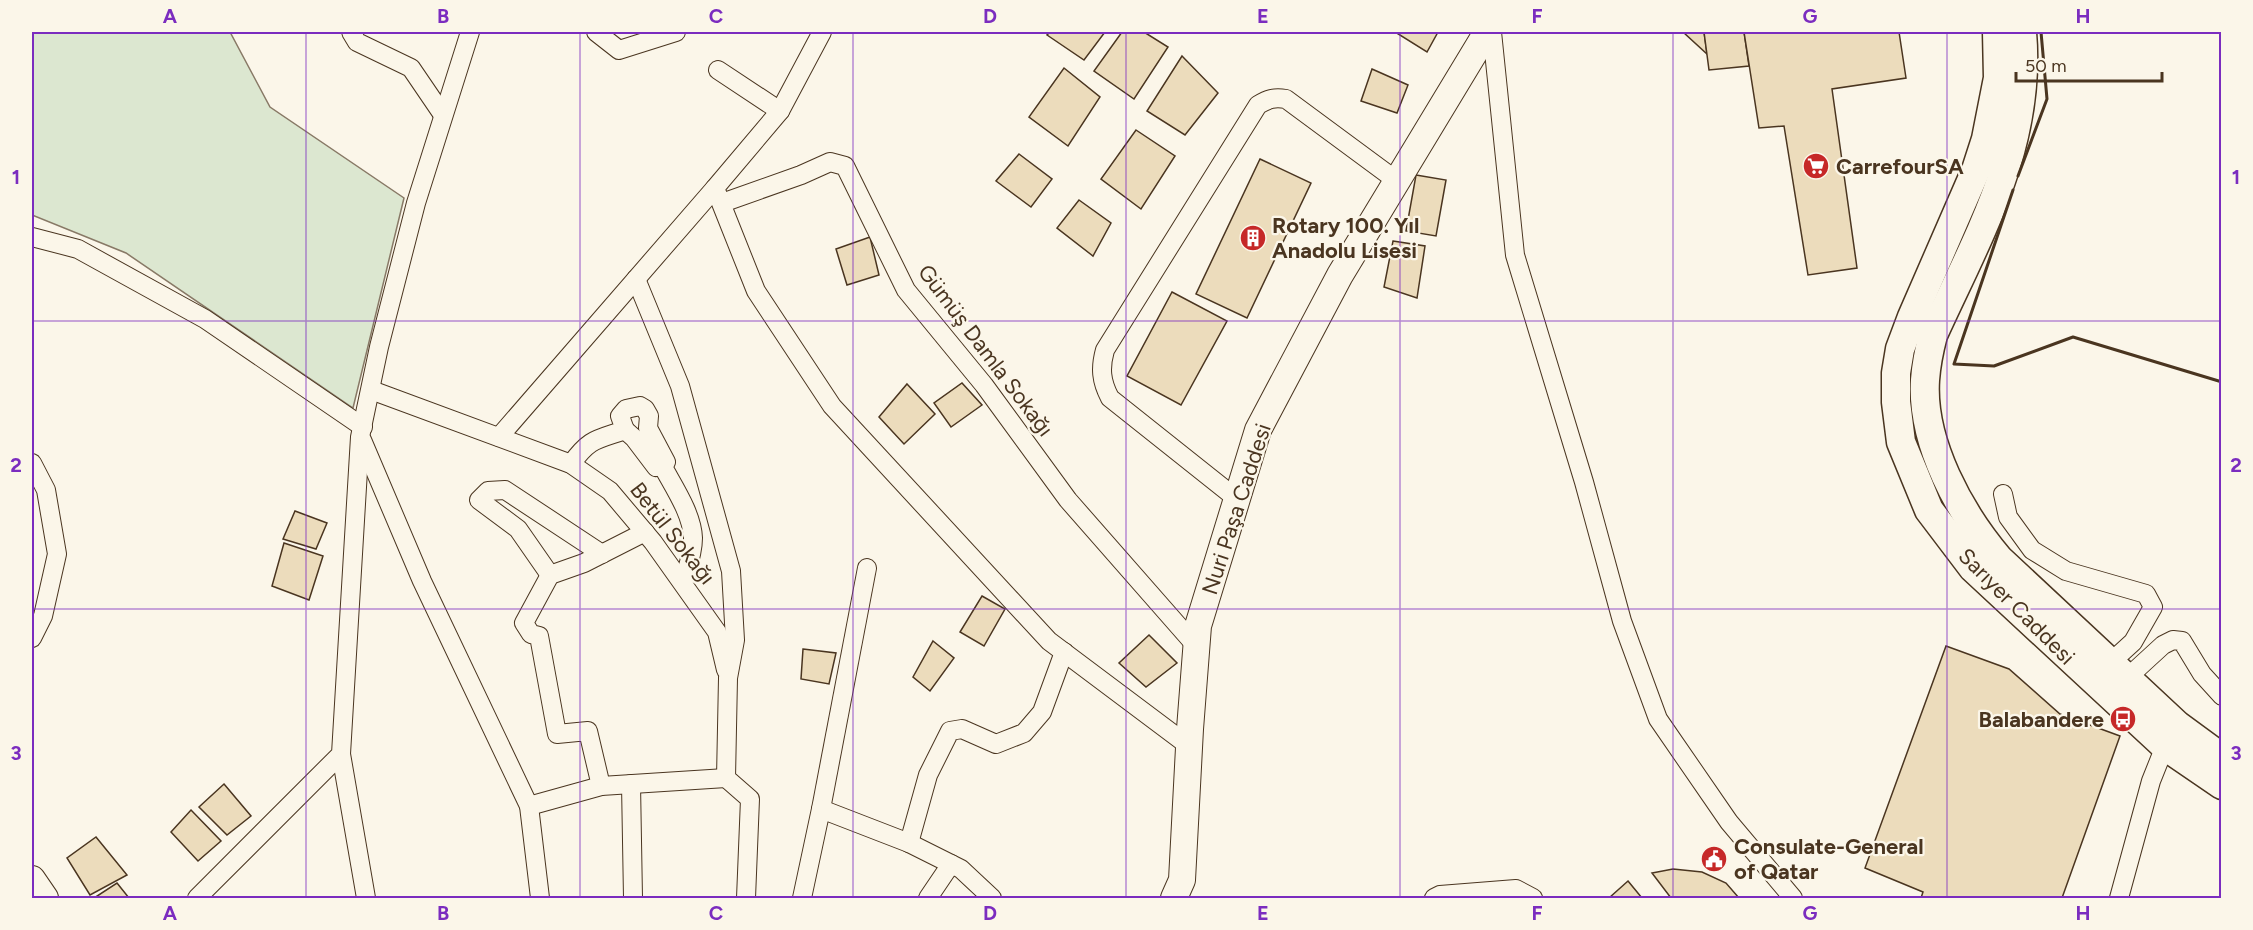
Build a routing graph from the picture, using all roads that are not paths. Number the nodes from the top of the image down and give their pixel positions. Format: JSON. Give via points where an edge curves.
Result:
{"nodes":[{"id":1,"x":351,"y":32,"type":"edge"},
{"id":2,"x":470,"y":32,"type":"edge"},
{"id":3,"x":596,"y":32,"type":"edge"},
{"id":4,"x":676,"y":32,"type":"edge"},
{"id":5,"x":822,"y":32,"type":"edge"},
{"id":6,"x":1487,"y":32,"type":"edge"},
{"id":7,"x":1492,"y":32,"type":"edge"},
{"id":8,"x":1997,"y":32,"type":"edge"},
{"id":9,"x":2022,"y":32,"type":"edge"},
{"id":10,"x":718,"y":70,"type":"dead end"},
{"id":11,"x":780,"y":111,"type":"junction"},
{"id":12,"x":443,"y":115,"type":"junction"},
{"id":13,"x":1397,"y":181,"type":"junction"},
{"id":14,"x":718,"y":195,"type":"junction"},
{"id":15,"x":32,"y":237,"type":"edge"},
{"id":16,"x":636,"y":279,"type":"junction"},
{"id":17,"x":371,"y":390,"type":"junction"},
{"id":18,"x":625,"y":430,"type":"junction"},
{"id":19,"x":362,"y":432,"type":"junction"},
{"id":20,"x":499,"y":437,"type":"junction"},
{"id":21,"x":32,"y":463,"type":"edge"},
{"id":22,"x":571,"y":464,"type":"junction"},
{"id":23,"x":662,"y":465,"type":"junction"},
{"id":24,"x":2003,"y":494,"type":"dead end"},
{"id":25,"x":1237,"y":499,"type":"junction"},
{"id":26,"x":645,"y":532,"type":"junction"},
{"id":27,"x":602,"y":554,"type":"junction"},
{"id":28,"x":867,"y":568,"type":"dead end"},
{"id":29,"x":550,"y":575,"type":"junction"},
{"id":30,"x":683,"y":584,"type":"junction"},
{"id":31,"x":32,"y":638,"type":"edge"},
{"id":32,"x":1197,"y":647,"type":"junction"},
{"id":33,"x":1064,"y":652,"type":"junction"},
{"id":34,"x":2118,"y":671,"type":"junction"},
{"id":35,"x":728,"y":678,"type":"junction"},
{"id":36,"x":2222,"y":696,"type":"edge"},
{"id":37,"x":1189,"y":746,"type":"junction"},
{"id":38,"x":2165,"y":746,"type":"junction"},
{"id":39,"x":341,"y":754,"type":"junction"},
{"id":40,"x":2222,"y":758,"type":"edge"},
{"id":41,"x":726,"y":778,"type":"junction"},
{"id":42,"x":631,"y":784,"type":"junction"},
{"id":43,"x":2222,"y":785,"type":"edge"},
{"id":44,"x":601,"y":786,"type":"junction"},
{"id":45,"x":529,"y":806,"type":"junction"},
{"id":46,"x":820,"y":809,"type":"junction"},
{"id":47,"x":909,"y":843,"type":"junction"},
{"id":48,"x":951,"y":864,"type":"junction"},
{"id":49,"x":32,"y":879,"type":"edge"},
{"id":50,"x":45,"y":898,"type":"edge"},
{"id":51,"x":197,"y":898,"type":"edge"},
{"id":52,"x":366,"y":898,"type":"edge"},
{"id":53,"x":540,"y":898,"type":"edge"},
{"id":54,"x":633,"y":898,"type":"edge"},
{"id":55,"x":746,"y":898,"type":"edge"},
{"id":56,"x":802,"y":898,"type":"edge"},
{"id":57,"x":928,"y":898,"type":"edge"},
{"id":58,"x":992,"y":898,"type":"edge"},
{"id":59,"x":1174,"y":898,"type":"edge"},
{"id":60,"x":1434,"y":898,"type":"edge"},
{"id":61,"x":1533,"y":898,"type":"edge"},
{"id":62,"x":1793,"y":898,"type":"edge"},
{"id":63,"x":2119,"y":898,"type":"edge"}],
"edges":[{"from":1,"to":12,"type":"street","via":[[357,42],[411,68]]},
{"from":2,"to":12,"type":"street"},
{"from":3,"to":4,"type":"street","via":[[619,50]]},
{"from":5,"to":11,"type":"street"},
{"from":6,"to":13,"type":"street","name":"Nuri Paşa Caddesi"},
{"from":7,"to":62,"type":"street","via":[[1515,255],[1622,621],[1658,719],[1729,822]]},
{"from":8,"to":38,"type":"main road","name":"Sarıyer Caddesi","via":[[1998,78],[1986,139],[1900,349],[1896,393],[1901,442],[1929,510],[1973,568]]},
{"from":9,"to":34,"type":"main road","name":"Sarıyer Caddesi","via":[[2024,64],[2016,132],[2004,177],[1933,335],[1925,381],[1926,407],[1932,439],[1950,486],[1979,535],[2032,592]]},
{"from":10,"to":11,"type":"street"},
{"from":11,"to":14,"type":"street"},
{"from":12,"to":17,"type":"street","via":[[416,203]]},
{"from":13,"to":25,"type":"street","name":"Nuri Paşa Caddesi","via":[[1340,275],[1258,430]]},
{"from":13,"to":25,"type":"street","via":[[1286,99],[1267,99],[1258,105],[1106,350],[1101,376],[1110,398]]},
{"from":14,"to":16,"type":"street","name":"Gümüş Damla Sokağı"},
{"from":14,"to":32,"type":"street","name":"Gümüş Damla Sokağı","via":[[801,174],[830,162],[845,166],[906,290],[984,385],[1068,500]]},
{"from":14,"to":33,"type":"street","via":[[756,291],[832,405],[1049,641]]},
{"from":15,"to":19,"type":"street","via":[[78,249],[205,319]]},
{"from":16,"to":20,"type":"street","name":"Gümüş Damla Sokağı"},
{"from":16,"to":35,"type":"street","via":[[680,386],[731,571],[735,640]]},
{"from":17,"to":19,"type":"street"},
{"from":17,"to":20,"type":"street","name":"Betül Sokağı"},
{"from":18,"to":22,"type":"street","via":[[591,441]]},
{"from":18,"to":23,"type":"street","via":[[656,467]]},
{"from":18,"to":23,"type":"street","via":[[620,416],[626,409],[645,409],[648,428],[666,462]]},
{"from":19,"to":39,"type":"street"},
{"from":19,"to":45,"type":"street","via":[[422,580]]},
{"from":20,"to":22,"type":"street","name":"Betül Sokağı"},
{"from":21,"to":31,"type":"street","via":[[46,490],[57,554],[43,616]]},
{"from":22,"to":26,"type":"street","name":"Betül Sokağı","via":[[610,491]]},
{"from":23,"to":30,"type":"street","via":[[685,510],[693,536]]},
{"from":24,"to":34,"type":"street","via":[[2008,516],[2032,550],[2066,571],[2146,594],[2153,608]]},
{"from":25,"to":32,"type":"street","name":"Nuri Paşa Caddesi","via":[[1198,626]]},
{"from":26,"to":27,"type":"street"},
{"from":26,"to":30,"type":"street","name":"Betül Sokağı"},
{"from":27,"to":29,"type":"street"},
{"from":27,"to":29,"type":"street","via":[[505,490],[488,491],[479,500],[518,529]]},
{"from":28,"to":46,"type":"street"},
{"from":29,"to":44,"type":"street","via":[[524,623],[531,634],[539,636],[557,734],[588,731]]},
{"from":30,"to":35,"type":"street","name":"Betül Sokağı","via":[[717,632]]},
{"from":32,"to":37,"type":"street","name":"Nuri Paşa Caddesi"},
{"from":33,"to":37,"type":"street"},
{"from":33,"to":47,"type":"street","via":[[1042,712],[1024,733],[996,744],[962,729],[950,731],[928,775]]},
{"from":34,"to":36,"type":"street","via":[[2173,640],[2182,641],[2202,674]]},
{"from":34,"to":40,"type":"main road","name":"Sarıyer Caddesi","via":[[2177,725]]},
{"from":35,"to":41,"type":"street"},
{"from":37,"to":59,"type":"street","name":"Nuri Paşa Caddesi","via":[[1182,880]]},
{"from":38,"to":43,"type":"main road","name":"Sarıyer Caddesi"},
{"from":38,"to":63,"type":"street","via":[[2151,781]]},
{"from":39,"to":51,"type":"street"},
{"from":39,"to":52,"type":"street"},
{"from":41,"to":42,"type":"street"},
{"from":41,"to":55,"type":"street","via":[[750,799]]},
{"from":42,"to":44,"type":"street"},
{"from":42,"to":54,"type":"street"},
{"from":44,"to":45,"type":"street"},
{"from":45,"to":53,"type":"street"},
{"from":46,"to":47,"type":"street"},
{"from":46,"to":56,"type":"street"},
{"from":47,"to":48,"type":"street"},
{"from":48,"to":57,"type":"street"},
{"from":48,"to":58,"type":"street"},
{"from":49,"to":50,"type":"street"},
{"from":60,"to":61,"type":"street","via":[[1516,889]]}]}
